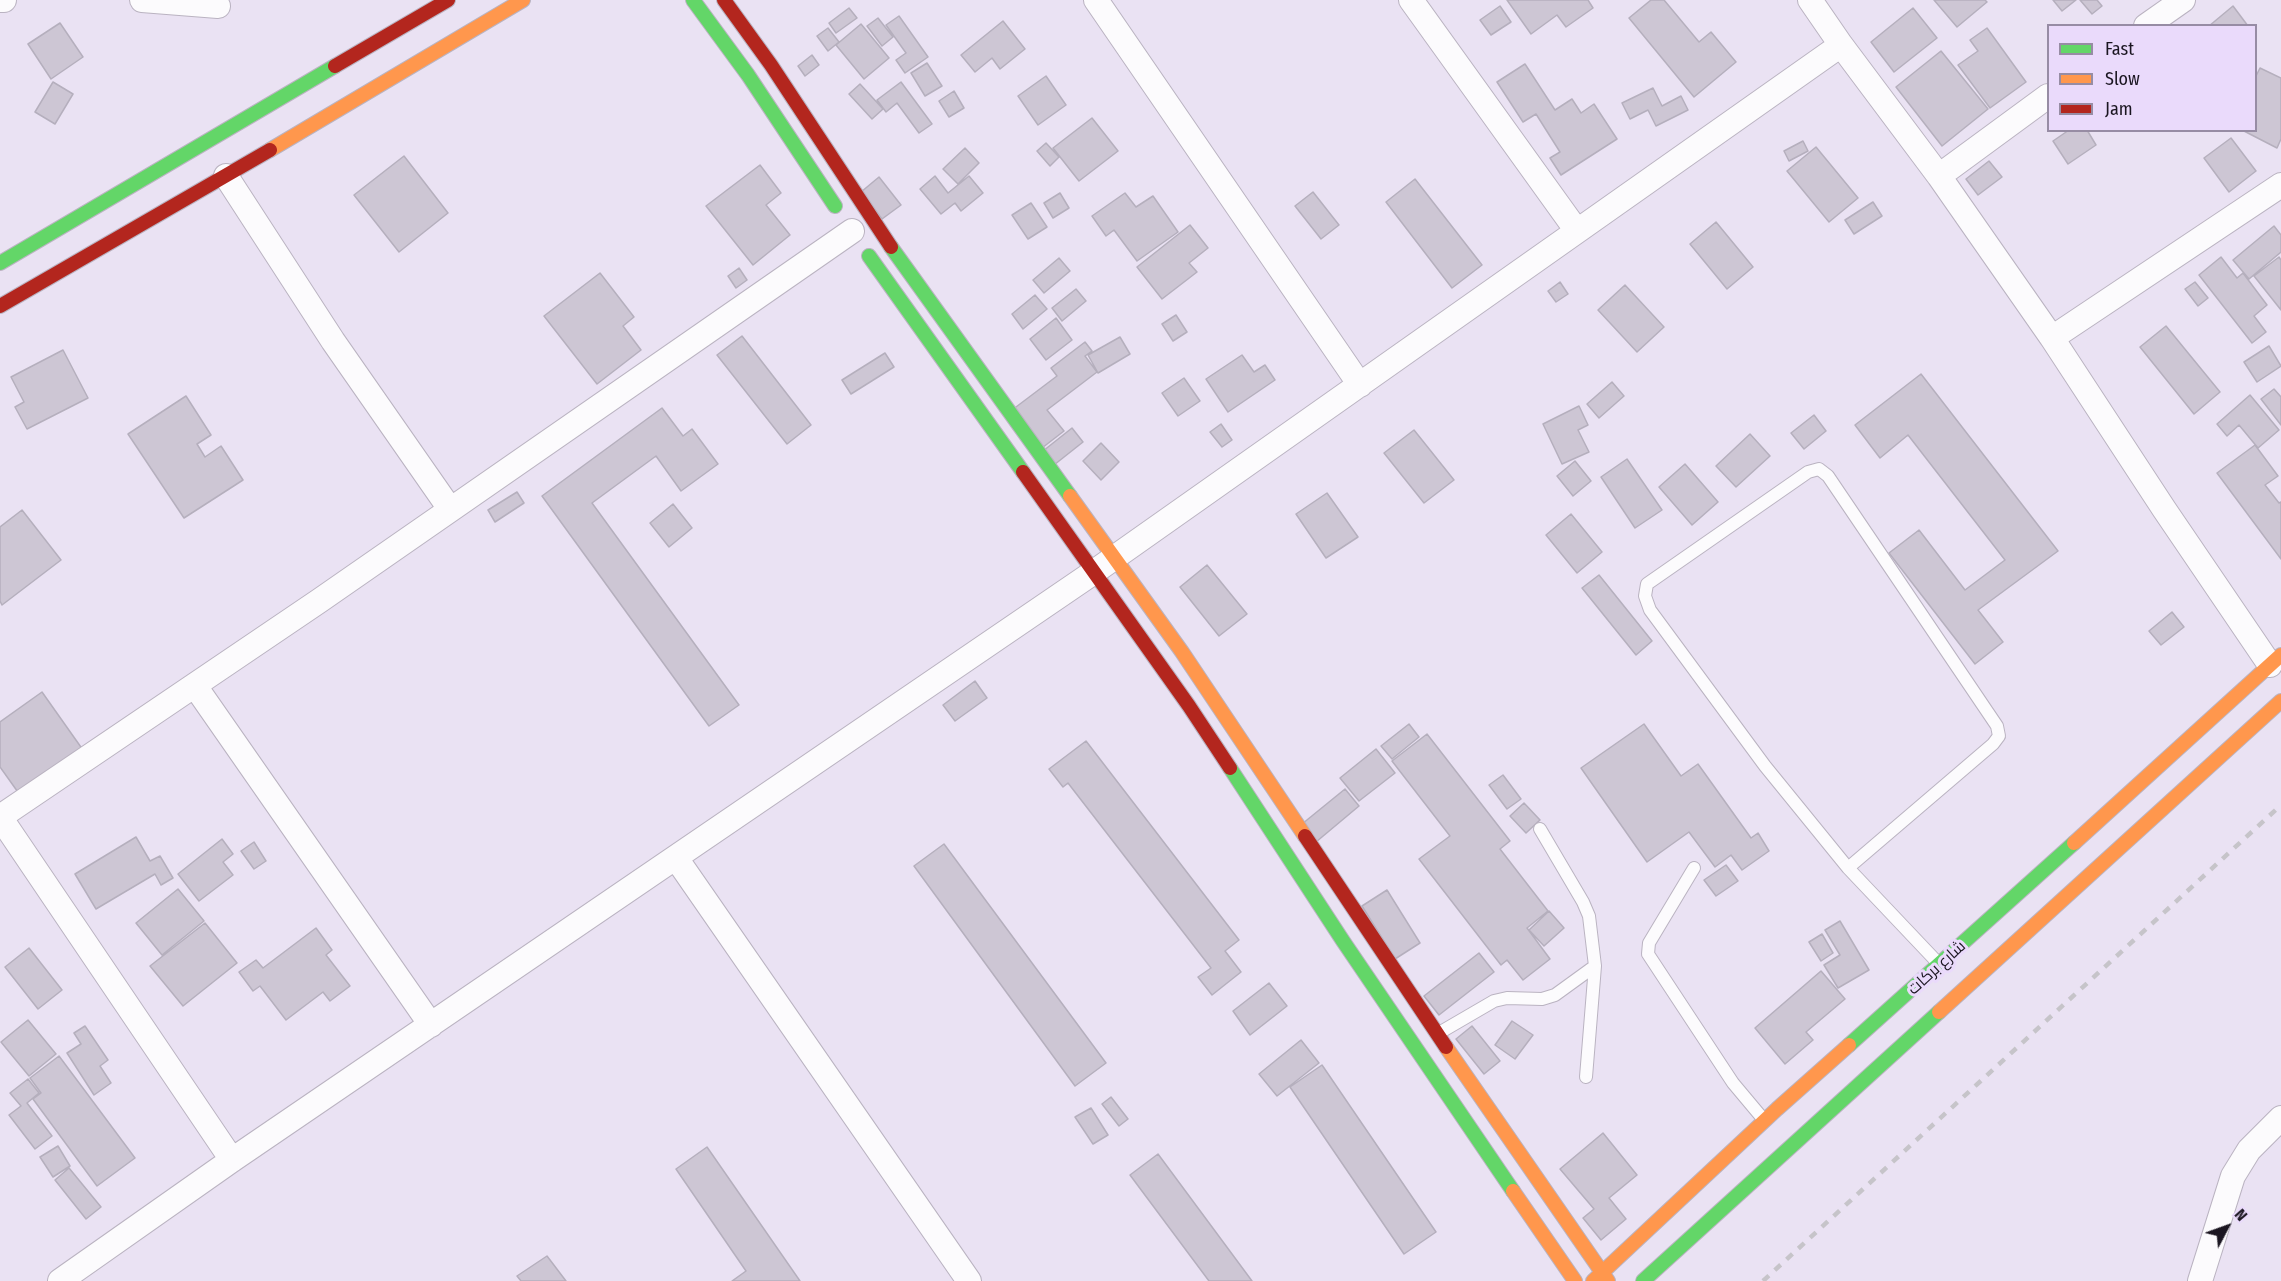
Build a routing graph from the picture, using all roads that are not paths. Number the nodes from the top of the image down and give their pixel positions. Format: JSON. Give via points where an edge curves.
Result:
{"nodes":[{"id":1,"x":142,"y":0,"type":"edge"},
{"id":2,"x":448,"y":0,"type":"edge"},
{"id":3,"x":523,"y":0,"type":"edge"},
{"id":4,"x":693,"y":0,"type":"edge"},
{"id":5,"x":724,"y":0,"type":"edge"},
{"id":6,"x":1096,"y":0,"type":"edge"},
{"id":7,"x":1411,"y":0,"type":"edge"},
{"id":8,"x":1810,"y":0,"type":"edge"},
{"id":9,"x":2183,"y":0,"type":"edge"},
{"id":10,"x":218,"y":6,"type":"dead end"},
{"id":11,"x":2149,"y":24,"type":"edge"},
{"id":12,"x":1841,"y":45,"type":"junction"},
{"id":13,"x":2047,"y":97,"type":"edge"},
{"id":14,"x":226,"y":176,"type":"junction"},
{"id":15,"x":1939,"y":176,"type":"junction"},
{"id":16,"x":2281,"y":185,"type":"edge"},
{"id":17,"x":852,"y":231,"type":"junction"},
{"id":18,"x":1576,"y":231,"type":"junction"},
{"id":19,"x":0,"y":263,"type":"edge"},
{"id":20,"x":0,"y":306,"type":"edge"},
{"id":21,"x":2052,"y":338,"type":"junction"},
{"id":22,"x":1360,"y":385,"type":"junction"},
{"id":23,"x":450,"y":509,"type":"junction"},
{"id":24,"x":1115,"y":557,"type":"junction"},
{"id":25,"x":1094,"y":572,"type":"junction"},
{"id":26,"x":2276,"y":660,"type":"edge"},
{"id":27,"x":195,"y":686,"type":"junction"},
{"id":28,"x":2281,"y":701,"type":"edge"},
{"id":29,"x":0,"y":817,"type":"edge"},
{"id":30,"x":1540,"y":829,"type":"dead end"},
{"id":31,"x":676,"y":858,"type":"junction"},
{"id":32,"x":1694,"y":868,"type":"dead end"},
{"id":33,"x":1848,"y":868,"type":"junction"},
{"id":34,"x":1595,"y":966,"type":"junction"},
{"id":35,"x":1940,"y":966,"type":"junction"},
{"id":36,"x":431,"y":1025,"type":"junction"},
{"id":37,"x":1438,"y":1034,"type":"junction"},
{"id":38,"x":1586,"y":1077,"type":"dead end"},
{"id":39,"x":2281,"y":1118,"type":"edge"},
{"id":40,"x":1764,"y":1121,"type":"junction"},
{"id":41,"x":232,"y":1160,"type":"junction"},
{"id":42,"x":1601,"y":1278,"type":"edge"},
{"id":43,"x":60,"y":1281,"type":"edge"},
{"id":44,"x":969,"y":1281,"type":"edge"},
{"id":45,"x":1575,"y":1281,"type":"edge"},
{"id":46,"x":1643,"y":1281,"type":"edge"},
{"id":47,"x":2200,"y":1281,"type":"edge"}],
"edges":[{"from":1,"to":10,"type":"street"},
{"from":2,"to":19,"type":"street"},
{"from":3,"to":14,"type":"street"},
{"from":4,"to":17,"type":"street"},
{"from":5,"to":24,"type":"street","via":[[869,216]]},
{"from":6,"to":22,"type":"street"},
{"from":7,"to":18,"type":"street"},
{"from":8,"to":12,"type":"street"},
{"from":9,"to":11,"type":"street"},
{"from":12,"to":15,"type":"street"},
{"from":12,"to":18,"type":"street"},
{"from":13,"to":15,"type":"street"},
{"from":14,"to":20,"type":"street"},
{"from":14,"to":23,"type":"street","via":[[333,341]]},
{"from":15,"to":21,"type":"street"},
{"from":16,"to":21,"type":"street"},
{"from":17,"to":23,"type":"street"},
{"from":17,"to":25,"type":"street"},
{"from":18,"to":22,"type":"street"},
{"from":21,"to":26,"type":"street","via":[[2164,509]]},
{"from":22,"to":24,"type":"street"},
{"from":23,"to":27,"type":"street"},
{"from":24,"to":25,"type":"street"},
{"from":24,"to":37,"type":"street"},
{"from":25,"to":31,"type":"street"},
{"from":25,"to":45,"type":"street","via":[[1189,706],[1343,941]]},
{"from":26,"to":35,"type":"street","name":"شارع بركات"},
{"from":27,"to":29,"type":"street"},
{"from":27,"to":36,"type":"street"},
{"from":28,"to":46,"type":"street"},
{"from":29,"to":41,"type":"street"},
{"from":30,"to":34,"type":"lane","via":[[1589,916]]},
{"from":31,"to":36,"type":"street"},
{"from":31,"to":44,"type":"street"},
{"from":32,"to":40,"type":"lane","via":[[1649,943],[1648,954],[1733,1083]]},
{"from":33,"to":33,"type":"lane","via":[[1765,766],[1650,610],[1645,596],[1647,584],[1808,472],[1819,469],[1828,476],[1997,726],[1999,736]]},
{"from":33,"to":35,"type":"lane"},
{"from":34,"to":37,"type":"lane","via":[[1555,996],[1494,1001]]},
{"from":34,"to":38,"type":"lane"},
{"from":35,"to":40,"type":"street","name":"شارع بركات"},
{"from":36,"to":41,"type":"street"},
{"from":37,"to":42,"type":"street"},
{"from":39,"to":47,"type":"street","via":[[2249,1150],[2233,1176]]},
{"from":40,"to":42,"type":"street","name":"شارع بركات"},
{"from":41,"to":43,"type":"street"}]}
